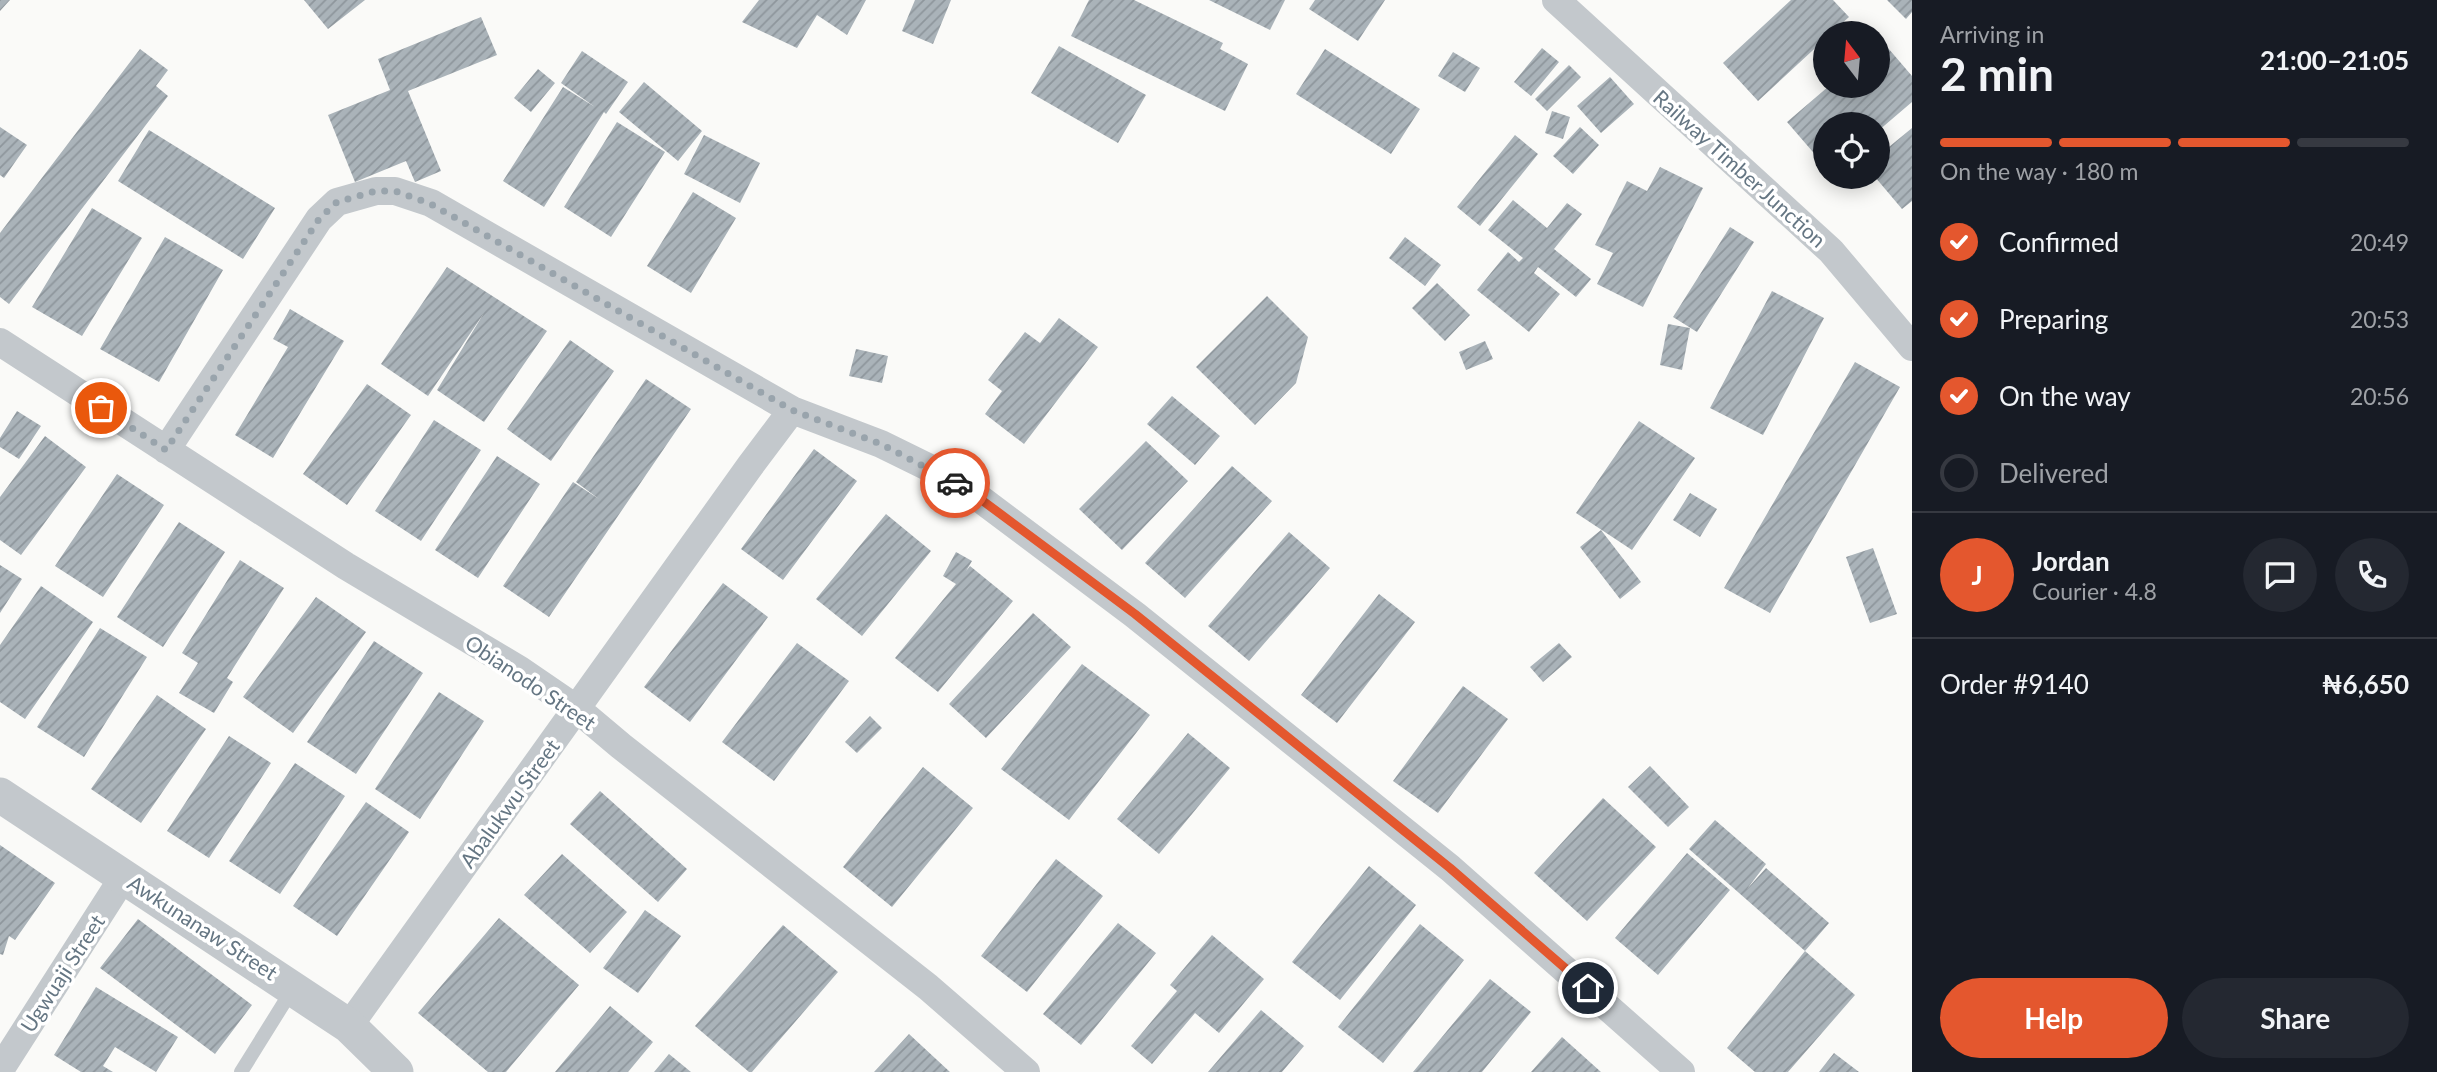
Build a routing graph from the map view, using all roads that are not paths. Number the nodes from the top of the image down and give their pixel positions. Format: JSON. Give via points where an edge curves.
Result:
{"nodes":[{"id":1,"x":1556,"y":0,"type":"edge"},
{"id":2,"x":0,"y":342,"type":"edge"},
{"id":3,"x":1912,"y":347,"type":"edge"},
{"id":4,"x":792,"y":410,"type":"junction"},
{"id":5,"x":166,"y":450,"type":"junction"},
{"id":6,"x":577,"y":709,"type":"junction"},
{"id":7,"x":0,"y":795,"type":"edge"},
{"id":8,"x":124,"y":876,"type":"junction"},
{"id":9,"x":293,"y":987,"type":"junction"},
{"id":10,"x":349,"y":1026,"type":"junction"},
{"id":11,"x":0,"y":1070,"type":"edge"},
{"id":12,"x":241,"y":1072,"type":"edge"},
{"id":13,"x":396,"y":1072,"type":"edge"},
{"id":14,"x":1026,"y":1072,"type":"edge"},
{"id":15,"x":1681,"y":1072,"type":"edge"}],
"edges":[{"from":1,"to":3,"type":"street","name":"Railway Timber Junction","via":[[1831,251]]},
{"from":2,"to":5,"type":"street","name":"Obianodo Street"},
{"from":4,"to":5,"type":"street","via":[[431,204],[395,191],[376,191],[337,202],[319,219]]},
{"from":4,"to":6,"type":"street","name":"Abalukwu Street"},
{"from":4,"to":15,"type":"street","via":[[938,472],[1135,614],[1450,868]]},
{"from":5,"to":6,"type":"street","name":"Obianodo Street"},
{"from":6,"to":10,"type":"street","name":"Abalukwu Street"},
{"from":6,"to":14,"type":"street","name":"Obianodo Street","via":[[929,987]]},
{"from":7,"to":8,"type":"street","name":"Awkunanaw Street"},
{"from":8,"to":9,"type":"street","name":"Awkunanaw Street"},
{"from":8,"to":11,"type":"street","name":"Ugwuaji Street"},
{"from":9,"to":10,"type":"street","name":"Awkunanaw Street"},
{"from":9,"to":12,"type":"lane"},
{"from":10,"to":13,"type":"street","name":"Awkunanaw Street"}]}
